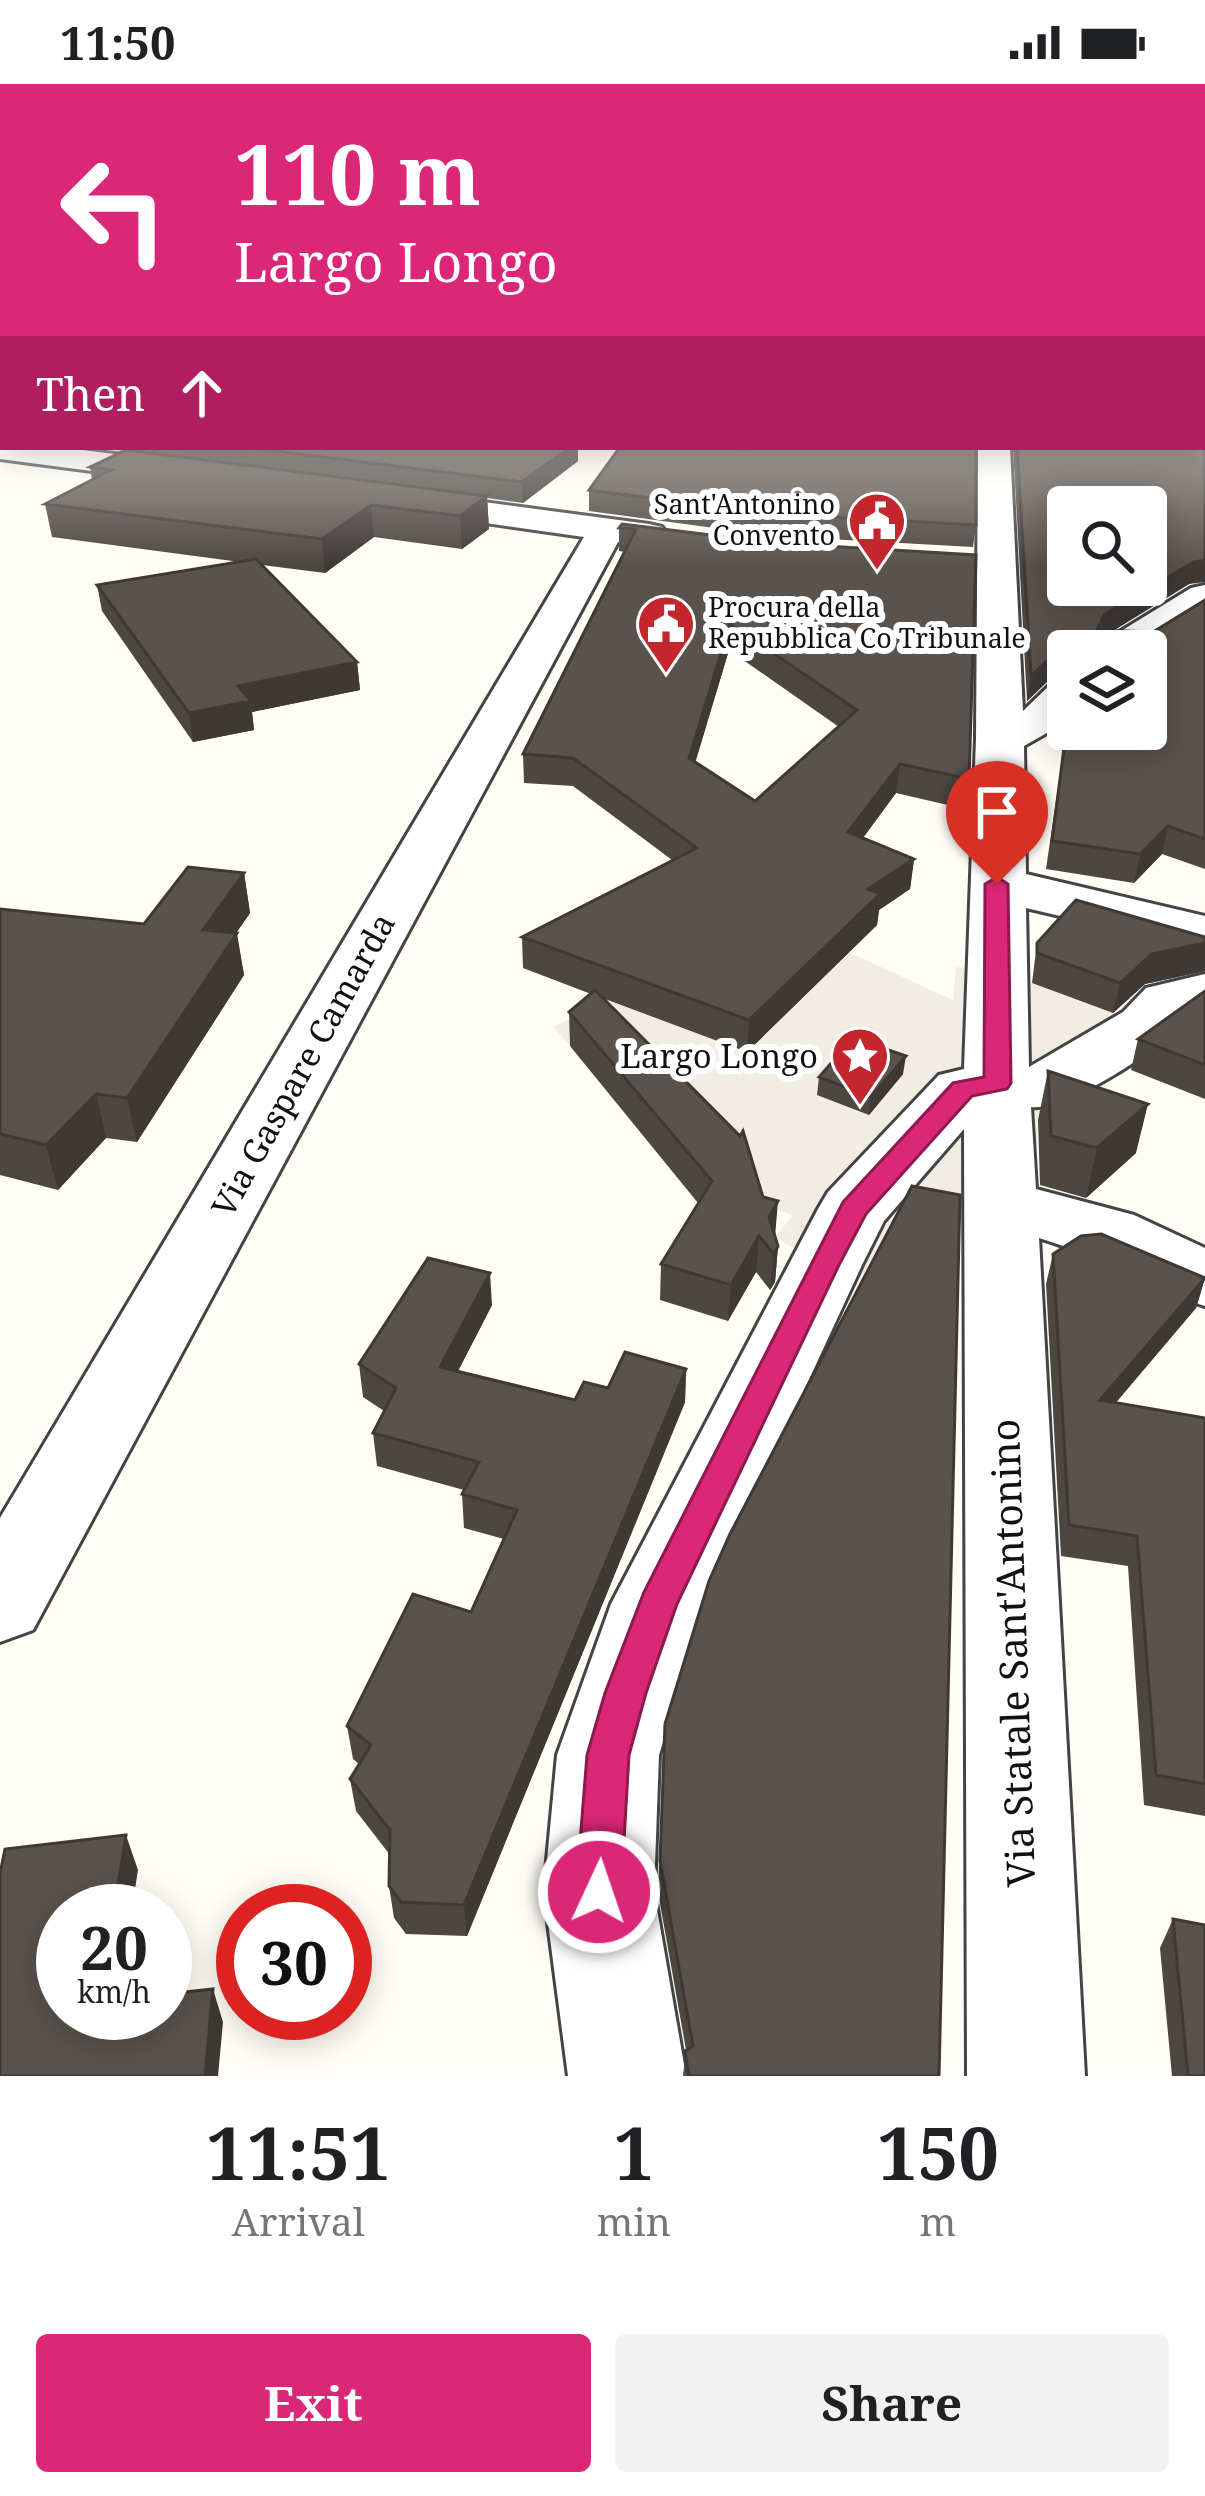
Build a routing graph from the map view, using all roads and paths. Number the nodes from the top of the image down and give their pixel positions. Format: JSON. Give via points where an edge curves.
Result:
{"nodes":[{"id":1,"x":8,"y":450,"type":"edge"},
{"id":2,"x":994,"y":450,"type":"edge"},
{"id":3,"x":220,"y":478,"type":"edge"},
{"id":4,"x":359,"y":496,"type":"edge"},
{"id":5,"x":608,"y":529,"type":"junction"},
{"id":6,"x":679,"y":538,"type":"edge"},
{"id":7,"x":1205,"y":597,"type":"edge"},
{"id":8,"x":1152,"y":630,"type":"edge"},
{"id":9,"x":1047,"y":715,"type":"edge"},
{"id":10,"x":1000,"y":739,"type":"junction"},
{"id":11,"x":997,"y":884,"type":"junction"},
{"id":12,"x":1205,"y":933,"type":"edge"},
{"id":13,"x":1205,"y":992,"type":"edge"},
{"id":14,"x":998,"y":1083,"type":"junction"},
{"id":15,"x":1000,"y":1216,"type":"junction"},
{"id":16,"x":1205,"y":1279,"type":"edge"},
{"id":17,"x":0,"y":1602,"type":"edge"},
{"id":18,"x":628,"y":2076,"type":"edge"},
{"id":19,"x":1026,"y":2076,"type":"edge"}],
"edges":[{"from":1,"to":3,"type":"street"},
{"from":2,"to":10,"type":"street","via":[[982,564]]},
{"from":4,"to":5,"type":"street"},
{"from":5,"to":6,"type":"street"},
{"from":5,"to":17,"type":"street","name":"Via Gaspare Camarda"},
{"from":7,"to":8,"type":"street"},
{"from":9,"to":10,"type":"street"},
{"from":10,"to":11,"type":"street"},
{"from":11,"to":12,"type":"street"},
{"from":11,"to":14,"type":"street"},
{"from":13,"to":14,"type":"street","via":[[1168,1001],[1145,1025],[1041,1088]]},
{"from":14,"to":15,"type":"street"},
{"from":14,"to":18,"type":"street","via":[[963,1089],[854,1209],[658,1604],[608,1755],[601,1855],[599,1892]]},
{"from":15,"to":16,"type":"street","via":[[1108,1234]]},
{"from":15,"to":19,"type":"street","name":"Via Statale Sant'Antonino"}]}
